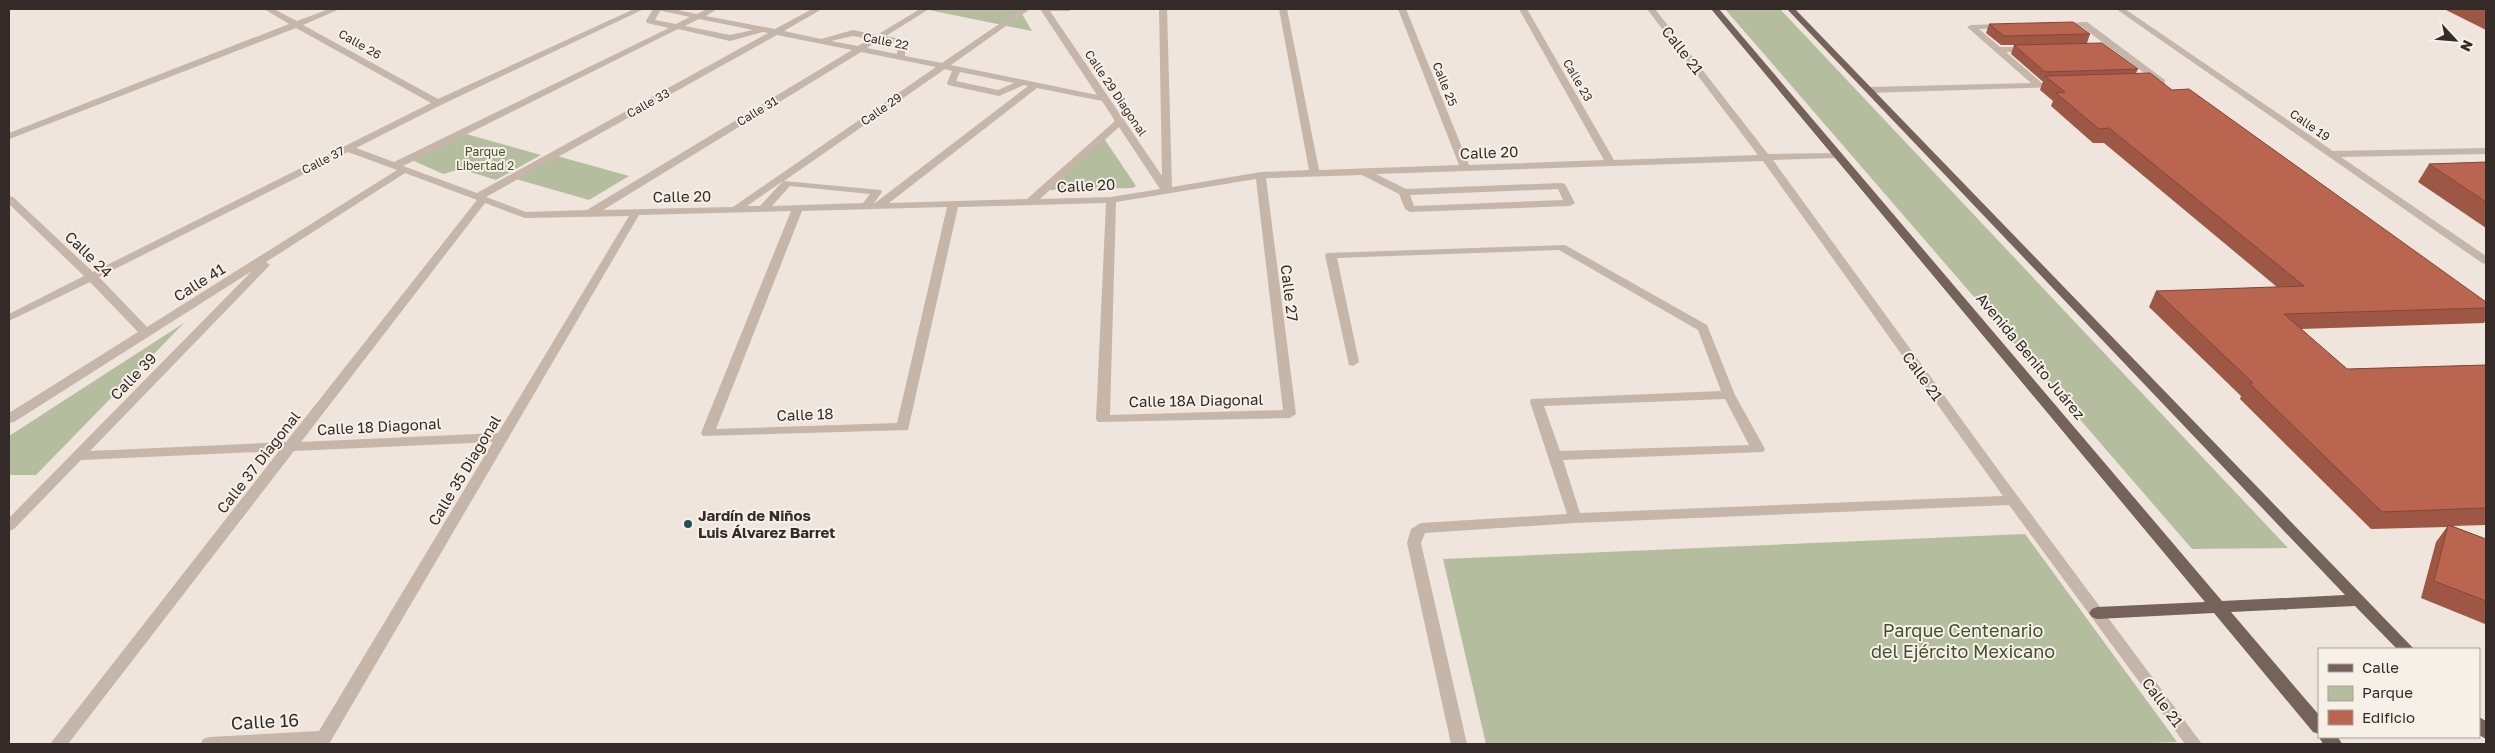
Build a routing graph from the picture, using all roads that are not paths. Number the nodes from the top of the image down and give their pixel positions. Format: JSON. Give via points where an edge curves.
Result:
{"nodes":[{"id":1,"x":268,"y":9,"type":"edge"},
{"id":2,"x":336,"y":9,"type":"edge"},
{"id":3,"x":640,"y":9,"type":"edge"},
{"id":4,"x":657,"y":9,"type":"edge"},
{"id":5,"x":662,"y":9,"type":"edge"},
{"id":6,"x":713,"y":9,"type":"edge"},
{"id":7,"x":818,"y":9,"type":"edge"},
{"id":8,"x":925,"y":9,"type":"edge"},
{"id":9,"x":1026,"y":9,"type":"edge"},
{"id":10,"x":1044,"y":9,"type":"edge"},
{"id":11,"x":1069,"y":9,"type":"edge"},
{"id":12,"x":1163,"y":9,"type":"edge"},
{"id":13,"x":1283,"y":9,"type":"edge"},
{"id":14,"x":1402,"y":9,"type":"edge"},
{"id":15,"x":1523,"y":9,"type":"edge"},
{"id":16,"x":1651,"y":9,"type":"edge"},
{"id":17,"x":1714,"y":9,"type":"edge"},
{"id":18,"x":1791,"y":9,"type":"edge"},
{"id":19,"x":2120,"y":9,"type":"edge"},
{"id":20,"x":698,"y":16,"type":"junction"},
{"id":21,"x":298,"y":23,"type":"junction"},
{"id":22,"x":2056,"y":25,"type":"edge"},
{"id":23,"x":2018,"y":26,"type":"edge"},
{"id":24,"x":677,"y":27,"type":"junction"},
{"id":25,"x":765,"y":30,"type":"junction"},
{"id":26,"x":776,"y":32,"type":"junction"},
{"id":27,"x":878,"y":38,"type":"junction"},
{"id":28,"x":821,"y":41,"type":"junction"},
{"id":29,"x":2095,"y":47,"type":"edge"},
{"id":30,"x":2114,"y":47,"type":"junction"},
{"id":31,"x":859,"y":49,"type":"junction"},
{"id":32,"x":2037,"y":49,"type":"edge"},
{"id":33,"x":1998,"y":50,"type":"junction"},
{"id":34,"x":901,"y":57,"type":"junction"},
{"id":35,"x":943,"y":66,"type":"junction"},
{"id":36,"x":957,"y":69,"type":"junction"},
{"id":37,"x":1024,"y":82,"type":"junction"},
{"id":38,"x":2144,"y":83,"type":"edge"},
{"id":39,"x":1035,"y":85,"type":"junction"},
{"id":40,"x":2068,"y":85,"type":"edge"},
{"id":41,"x":2040,"y":86,"type":"junction"},
{"id":42,"x":1869,"y":90,"type":"junction"},
{"id":43,"x":1105,"y":99,"type":"junction"},
{"id":44,"x":438,"y":103,"type":"junction"},
{"id":45,"x":1120,"y":121,"type":"junction"},
{"id":46,"x":9,"y":136,"type":"edge"},
{"id":47,"x":347,"y":148,"type":"junction"},
{"id":48,"x":2486,"y":152,"type":"edge"},
{"id":49,"x":2330,"y":154,"type":"junction"},
{"id":50,"x":1837,"y":155,"type":"junction"},
{"id":51,"x":1766,"y":158,"type":"junction"},
{"id":52,"x":1611,"y":163,"type":"junction"},
{"id":53,"x":1575,"y":164,"type":"junction"},
{"id":54,"x":400,"y":168,"type":"junction"},
{"id":55,"x":1465,"y":168,"type":"junction"},
{"id":56,"x":1361,"y":172,"type":"junction"},
{"id":57,"x":1315,"y":173,"type":"junction"},
{"id":58,"x":1261,"y":175,"type":"junction"},
{"id":59,"x":1561,"y":186,"type":"junction"},
{"id":60,"x":1167,"y":191,"type":"junction"},
{"id":61,"x":1404,"y":192,"type":"junction"},
{"id":62,"x":9,"y":198,"type":"edge"},
{"id":63,"x":481,"y":198,"type":"junction"},
{"id":64,"x":1111,"y":200,"type":"junction"},
{"id":65,"x":1030,"y":202,"type":"junction"},
{"id":66,"x":953,"y":204,"type":"junction"},
{"id":67,"x":866,"y":206,"type":"junction"},
{"id":68,"x":878,"y":206,"type":"junction"},
{"id":69,"x":798,"y":208,"type":"junction"},
{"id":70,"x":763,"y":209,"type":"junction"},
{"id":71,"x":736,"y":210,"type":"junction"},
{"id":72,"x":636,"y":212,"type":"junction"},
{"id":73,"x":590,"y":213,"type":"junction"},
{"id":74,"x":280,"y":248,"type":"junction"},
{"id":75,"x":2486,"y":261,"type":"edge"},
{"id":76,"x":91,"y":276,"type":"junction"},
{"id":77,"x":9,"y":318,"type":"edge"},
{"id":78,"x":146,"y":333,"type":"junction"},
{"id":79,"x":1353,"y":362,"type":"dead end"},
{"id":80,"x":1729,"y":395,"type":"junction"},
{"id":81,"x":1290,"y":414,"type":"joint"},
{"id":82,"x":9,"y":419,"type":"edge"},
{"id":83,"x":502,"y":437,"type":"junction"},
{"id":84,"x":291,"y":446,"type":"junction"},
{"id":85,"x":77,"y":456,"type":"junction"},
{"id":86,"x":1554,"y":456,"type":"junction"},
{"id":87,"x":2014,"y":500,"type":"junction"},
{"id":88,"x":1575,"y":518,"type":"junction"},
{"id":89,"x":9,"y":526,"type":"edge"},
{"id":90,"x":2359,"y":600,"type":"junction"},
{"id":91,"x":2217,"y":606,"type":"junction"},
{"id":92,"x":2097,"y":613,"type":"junction"},
{"id":93,"x":2405,"y":648,"type":"edge"},
{"id":94,"x":2318,"y":726,"type":"edge"},
{"id":95,"x":321,"y":741,"type":"edge"},
{"id":96,"x":58,"y":744,"type":"edge"},
{"id":97,"x":209,"y":744,"type":"edge"},
{"id":98,"x":1459,"y":744,"type":"edge"},
{"id":99,"x":2194,"y":744,"type":"edge"}],
"edges":[{"from":1,"to":21,"type":"street","name":"Calle 26"},
{"from":2,"to":21,"type":"street"},
{"from":3,"to":44,"type":"street","name":"Calle 37"},
{"from":4,"to":24,"type":"street","via":[[650,21]]},
{"from":5,"to":20,"type":"street","name":"Calle 22"},
{"from":6,"to":20,"type":"street","name":"Calle 41"},
{"from":7,"to":26,"type":"street","name":"Calle 33"},
{"from":8,"to":27,"type":"street","name":"Calle 31"},
{"from":9,"to":35,"type":"street","name":"Calle 29"},
{"from":10,"to":11,"type":"street"},
{"from":10,"to":43,"type":"street","name":"Calle 29 Diagonal"},
{"from":12,"to":60,"type":"street"},
{"from":13,"to":57,"type":"street"},
{"from":14,"to":55,"type":"street","name":"Calle 25"},
{"from":15,"to":52,"type":"street","name":"Calle 23"},
{"from":16,"to":51,"type":"street","name":"Calle 21"},
{"from":17,"to":50,"type":"main road","name":"Avenida Benito Juárez"},
{"from":18,"to":42,"type":"main road"},
{"from":19,"to":49,"type":"street","name":"Calle 19"},
{"from":20,"to":24,"type":"street","name":"Calle 41"},
{"from":20,"to":25,"type":"street","name":"Calle 22"},
{"from":21,"to":44,"type":"street","name":"Calle 26"},
{"from":21,"to":46,"type":"street"},
{"from":22,"to":30,"type":"street","via":[[2084,24]]},
{"from":23,"to":33,"type":"street","via":[[1971,27]]},
{"from":24,"to":25,"type":"street","via":[[730,38]]},
{"from":24,"to":54,"type":"street","name":"Calle 41"},
{"from":25,"to":26,"type":"street","name":"Calle 22"},
{"from":26,"to":28,"type":"street","name":"Calle 22"},
{"from":26,"to":63,"type":"street","name":"Calle 33"},
{"from":27,"to":28,"type":"street","via":[[853,33]]},
{"from":27,"to":31,"type":"street","name":"Calle 31"},
{"from":27,"to":34,"type":"street","via":[[902,42]]},
{"from":28,"to":31,"type":"street","name":"Calle 22"},
{"from":29,"to":30,"type":"street"},
{"from":30,"to":38,"type":"street","via":[[2162,82]]},
{"from":31,"to":34,"type":"street","name":"Calle 22"},
{"from":31,"to":73,"type":"street","name":"Calle 31"},
{"from":32,"to":33,"type":"street"},
{"from":33,"to":41,"type":"street"},
{"from":34,"to":35,"type":"street","name":"Calle 22"},
{"from":35,"to":36,"type":"street","name":"Calle 22"},
{"from":35,"to":71,"type":"street","name":"Calle 29"},
{"from":36,"to":37,"type":"street","name":"Calle 22"},
{"from":36,"to":37,"type":"street","via":[[951,83],[999,93]]},
{"from":37,"to":39,"type":"street","name":"Calle 22"},
{"from":39,"to":43,"type":"street","name":"Calle 22"},
{"from":39,"to":68,"type":"street"},
{"from":40,"to":41,"type":"street"},
{"from":41,"to":42,"type":"street"},
{"from":42,"to":90,"type":"main road"},
{"from":43,"to":45,"type":"street","name":"Calle 29 Diagonal"},
{"from":44,"to":47,"type":"street","name":"Calle 37"},
{"from":45,"to":60,"type":"street","name":"Calle 29 Diagonal"},
{"from":45,"to":65,"type":"street"},
{"from":47,"to":54,"type":"street","name":"Calle 20"},
{"from":47,"to":76,"type":"street","name":"Calle 37"},
{"from":48,"to":49,"type":"street"},
{"from":49,"to":75,"type":"street","name":"Calle 19"},
{"from":50,"to":51,"type":"street","name":"Calle 20"},
{"from":50,"to":91,"type":"main road","name":"Avenida Benito Juárez"},
{"from":51,"to":52,"type":"street","name":"Calle 20"},
{"from":51,"to":87,"type":"street","name":"Calle 21"},
{"from":52,"to":53,"type":"street","name":"Calle 20"},
{"from":53,"to":55,"type":"street","name":"Calle 20"},
{"from":53,"to":59,"type":"street"},
{"from":54,"to":63,"type":"street","name":"Calle 20"},
{"from":54,"to":74,"type":"street","name":"Calle 41"},
{"from":55,"to":56,"type":"street","name":"Calle 20"},
{"from":56,"to":57,"type":"street","name":"Calle 20"},
{"from":56,"to":61,"type":"street"},
{"from":57,"to":58,"type":"street","name":"Calle 20"},
{"from":58,"to":60,"type":"street","name":"Calle 20"},
{"from":58,"to":81,"type":"street","name":"Calle 27"},
{"from":59,"to":61,"type":"street"},
{"from":59,"to":61,"type":"street","via":[[1570,203],[1410,209]]},
{"from":60,"to":64,"type":"street","name":"Calle 20"},
{"from":62,"to":76,"type":"street","name":"Calle 24"},
{"from":63,"to":73,"type":"street","name":"Calle 20","via":[[525,215]]},
{"from":63,"to":84,"type":"street","name":"Calle 37 Diagonal"},
{"from":64,"to":65,"type":"street","name":"Calle 20"},
{"from":64,"to":81,"type":"street","name":"Calle 18A Diagonal","via":[[1103,419]]},
{"from":65,"to":66,"type":"street","name":"Calle 20"},
{"from":66,"to":68,"type":"street","name":"Calle 20"},
{"from":66,"to":69,"type":"street","name":"Calle 18","via":[[903,427],[708,433]]},
{"from":67,"to":68,"type":"street","name":"Calle 20"},
{"from":67,"to":69,"type":"street","name":"Calle 20"},
{"from":67,"to":70,"type":"street","via":[[877,192],[788,183]]},
{"from":69,"to":70,"type":"street","name":"Calle 20"},
{"from":70,"to":71,"type":"street","name":"Calle 20"},
{"from":71,"to":72,"type":"street","name":"Calle 20"},
{"from":72,"to":73,"type":"street","name":"Calle 20"},
{"from":72,"to":83,"type":"street","name":"Calle 35 Diagonal"},
{"from":74,"to":78,"type":"street","name":"Calle 41"},
{"from":74,"to":85,"type":"street","name":"Calle 39"},
{"from":76,"to":77,"type":"street","name":"Calle 37"},
{"from":76,"to":78,"type":"street","name":"Calle 24"},
{"from":78,"to":82,"type":"street","name":"Calle 41"},
{"from":79,"to":80,"type":"street","via":[[1331,255],[1561,247],[1703,328]]},
{"from":80,"to":86,"type":"street","via":[[1536,402]]},
{"from":80,"to":86,"type":"street","via":[[1758,449]]},
{"from":83,"to":84,"type":"street","name":"Calle 18 Diagonal"},
{"from":83,"to":95,"type":"street","name":"Calle 35 Diagonal"},
{"from":84,"to":85,"type":"street","name":"Calle 18 Diagonal"},
{"from":84,"to":96,"type":"street","name":"Calle 37 Diagonal"},
{"from":85,"to":89,"type":"street","name":"Calle 39"},
{"from":86,"to":88,"type":"street"},
{"from":87,"to":88,"type":"street"},
{"from":87,"to":92,"type":"street","name":"Calle 21"},
{"from":88,"to":98,"type":"street","via":[[1421,528],[1416,533],[1414,543]]},
{"from":90,"to":91,"type":"main road"},
{"from":90,"to":93,"type":"main road"},
{"from":91,"to":92,"type":"main road"},
{"from":91,"to":94,"type":"main road","name":"Avenida Benito Juárez"},
{"from":92,"to":99,"type":"street","name":"Calle 21"},
{"from":95,"to":97,"type":"street","name":"Calle 16"}]}
